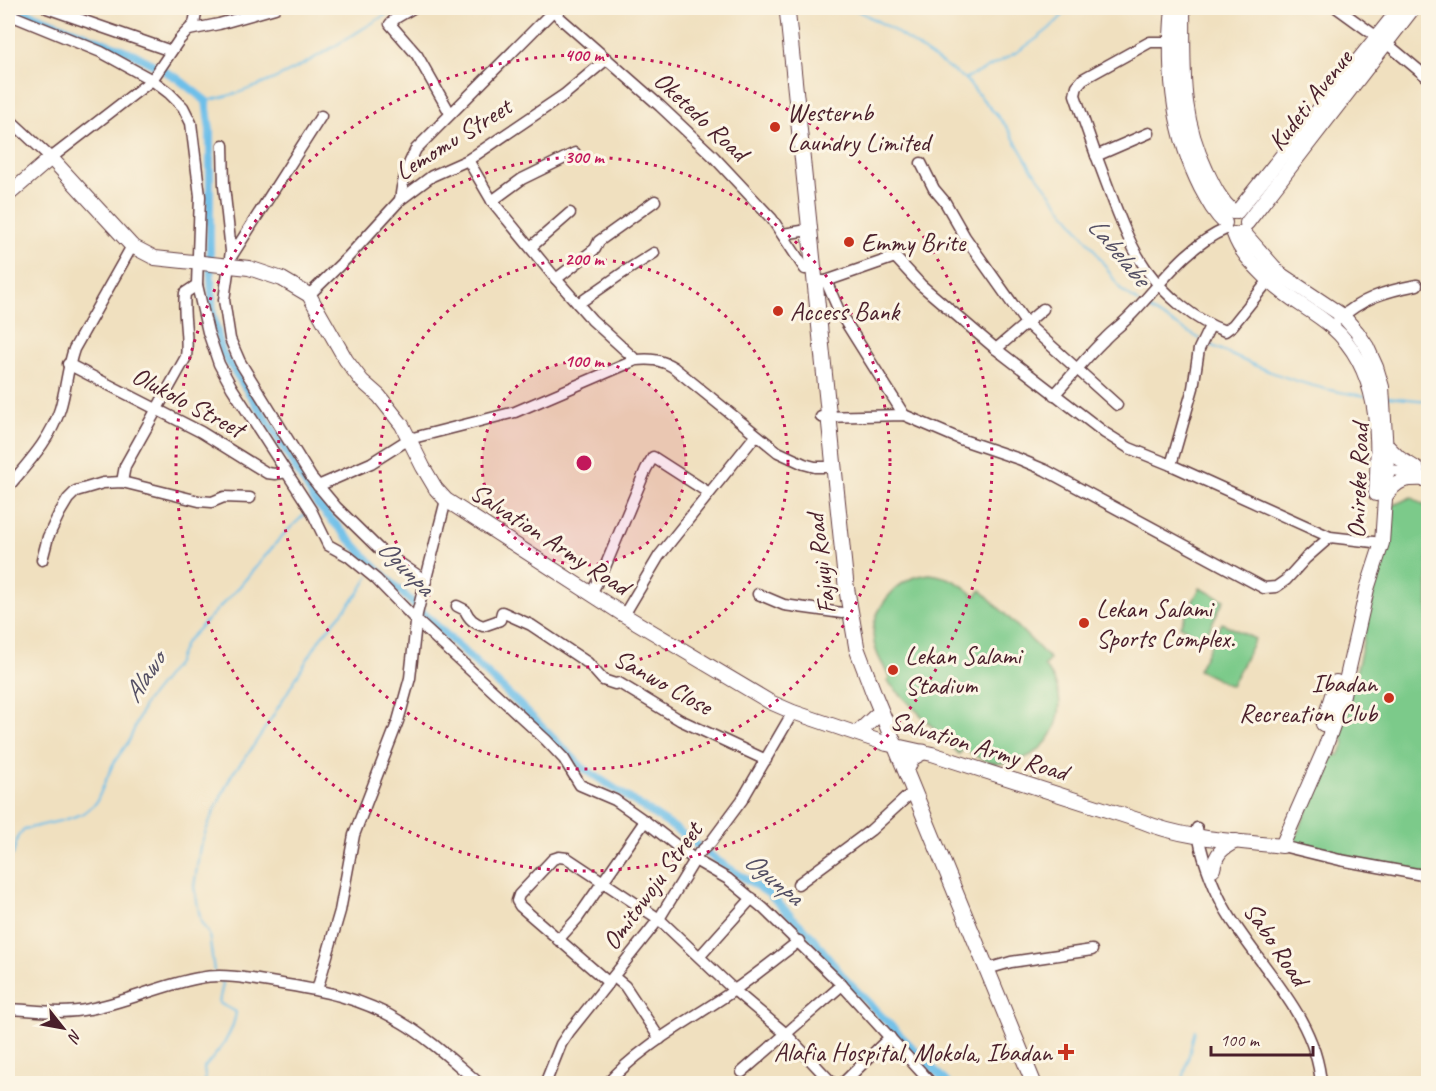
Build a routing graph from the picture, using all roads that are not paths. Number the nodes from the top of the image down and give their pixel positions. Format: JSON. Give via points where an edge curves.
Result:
{"nodes":[{"id":1,"x":47,"y":8,"type":"edge"},
{"id":2,"x":197,"y":8,"type":"edge"},
{"id":3,"x":275,"y":8,"type":"edge"},
{"id":4,"x":413,"y":8,"type":"edge"},
{"id":5,"x":780,"y":8,"type":"edge"},
{"id":6,"x":787,"y":8,"type":"edge"},
{"id":7,"x":1173,"y":8,"type":"edge"},
{"id":8,"x":1184,"y":8,"type":"edge"},
{"id":9,"x":1337,"y":8,"type":"edge"},
{"id":10,"x":1400,"y":8,"type":"edge"},
{"id":11,"x":1413,"y":8,"type":"edge"},
{"id":12,"x":553,"y":9,"type":"edge"},
{"id":13,"x":8,"y":14,"type":"edge"},
{"id":14,"x":189,"y":30,"type":"junction"},
{"id":15,"x":1381,"y":39,"type":"junction"},
{"id":16,"x":1170,"y":42,"type":"junction"},
{"id":17,"x":169,"y":54,"type":"junction"},
{"id":18,"x":607,"y":59,"type":"junction"},
{"id":19,"x":153,"y":78,"type":"junction"},
{"id":20,"x":1428,"y":78,"type":"edge"},
{"id":21,"x":450,"y":113,"type":"junction"},
{"id":22,"x":321,"y":116,"type":"dead end"},
{"id":23,"x":8,"y":118,"type":"edge"},
{"id":24,"x":1149,"y":133,"type":"dead end"},
{"id":25,"x":223,"y":146,"type":"dead end"},
{"id":26,"x":575,"y":153,"type":"dead end"},
{"id":27,"x":1096,"y":156,"type":"junction"},
{"id":28,"x":51,"y":158,"type":"junction"},
{"id":29,"x":468,"y":160,"type":"junction"},
{"id":30,"x":921,"y":163,"type":"dead end"},
{"id":31,"x":9,"y":189,"type":"edge"},
{"id":32,"x":399,"y":200,"type":"junction"},
{"id":33,"x":492,"y":201,"type":"junction"},
{"id":34,"x":655,"y":201,"type":"dead end"},
{"id":35,"x":570,"y":213,"type":"dead end"},
{"id":36,"x":1235,"y":224,"type":"junction"},
{"id":37,"x":806,"y":230,"type":"junction"},
{"id":38,"x":783,"y":234,"type":"junction"},
{"id":39,"x":132,"y":246,"type":"junction"},
{"id":40,"x":531,"y":247,"type":"junction"},
{"id":41,"x":654,"y":253,"type":"dead end"},
{"id":42,"x":200,"y":263,"type":"junction"},
{"id":43,"x":228,"y":263,"type":"junction"},
{"id":44,"x":815,"y":277,"type":"junction"},
{"id":45,"x":556,"y":279,"type":"junction"},
{"id":46,"x":1269,"y":280,"type":"junction"},
{"id":47,"x":1158,"y":284,"type":"junction"},
{"id":48,"x":197,"y":285,"type":"junction"},
{"id":49,"x":1417,"y":285,"type":"dead end"},
{"id":50,"x":309,"y":295,"type":"junction"},
{"id":51,"x":578,"y":304,"type":"junction"},
{"id":52,"x":1043,"y":309,"type":"dead end"},
{"id":53,"x":1343,"y":316,"type":"junction"},
{"id":54,"x":1026,"y":323,"type":"junction"},
{"id":55,"x":1210,"y":326,"type":"junction"},
{"id":56,"x":1331,"y":326,"type":"junction"},
{"id":57,"x":996,"y":349,"type":"junction"},
{"id":58,"x":636,"y":360,"type":"junction"},
{"id":59,"x":68,"y":364,"type":"junction"},
{"id":60,"x":1078,"y":369,"type":"junction"},
{"id":61,"x":1376,"y":388,"type":"junction"},
{"id":62,"x":1054,"y":394,"type":"junction"},
{"id":63,"x":1379,"y":403,"type":"junction"},
{"id":64,"x":1116,"y":405,"type":"dead end"},
{"id":65,"x":157,"y":409,"type":"junction"},
{"id":66,"x":904,"y":415,"type":"junction"},
{"id":67,"x":825,"y":417,"type":"junction"},
{"id":68,"x":756,"y":435,"type":"junction"},
{"id":69,"x":410,"y":439,"type":"junction"},
{"id":70,"x":1386,"y":445,"type":"junction"},
{"id":71,"x":1171,"y":465,"type":"junction"},
{"id":72,"x":831,"y":467,"type":"junction"},
{"id":73,"x":1382,"y":467,"type":"junction"},
{"id":74,"x":287,"y":472,"type":"junction"},
{"id":75,"x":1426,"y":476,"type":"edge"},
{"id":76,"x":123,"y":482,"type":"junction"},
{"id":77,"x":318,"y":486,"type":"junction"},
{"id":78,"x":8,"y":487,"type":"edge"},
{"id":79,"x":709,"y":493,"type":"junction"},
{"id":80,"x":1385,"y":497,"type":"junction"},
{"id":81,"x":250,"y":498,"type":"dead end"},
{"id":82,"x":446,"y":500,"type":"junction"},
{"id":83,"x":1330,"y":537,"type":"junction"},
{"id":84,"x":1378,"y":543,"type":"junction"},
{"id":85,"x":42,"y":560,"type":"dead end"},
{"id":86,"x":426,"y":581,"type":"junction"},
{"id":87,"x":591,"y":594,"type":"junction"},
{"id":88,"x":758,"y":594,"type":"dead end"},
{"id":89,"x":457,"y":606,"type":"dead end"},
{"id":90,"x":842,"y":613,"type":"junction"},
{"id":91,"x":624,"y":615,"type":"junction"},
{"id":92,"x":416,"y":617,"type":"junction"},
{"id":93,"x":793,"y":712,"type":"junction"},
{"id":94,"x":876,"y":716,"type":"junction"},
{"id":95,"x":858,"y":733,"type":"junction"},
{"id":96,"x":892,"y":746,"type":"junction"},
{"id":97,"x":922,"y":752,"type":"junction"},
{"id":98,"x":766,"y":760,"type":"junction"},
{"id":99,"x":906,"y":771,"type":"junction"},
{"id":100,"x":908,"y":796,"type":"junction"},
{"id":101,"x":645,"y":820,"type":"junction"},
{"id":102,"x":1200,"y":832,"type":"junction"},
{"id":103,"x":1236,"y":841,"type":"junction"},
{"id":104,"x":1279,"y":843,"type":"junction"},
{"id":105,"x":697,"y":857,"type":"junction"},
{"id":106,"x":1213,"y":869,"type":"junction"},
{"id":107,"x":1428,"y":876,"type":"edge"},
{"id":108,"x":603,"y":881,"type":"junction"},
{"id":109,"x":798,"y":884,"type":"dead end"},
{"id":110,"x":752,"y":898,"type":"junction"},
{"id":111,"x":659,"y":919,"type":"junction"},
{"id":112,"x":558,"y":940,"type":"junction"},
{"id":113,"x":799,"y":941,"type":"junction"},
{"id":114,"x":1092,"y":950,"type":"dead end"},
{"id":115,"x":700,"y":956,"type":"junction"},
{"id":116,"x":987,"y":969,"type":"junction"},
{"id":117,"x":612,"y":980,"type":"junction"},
{"id":118,"x":842,"y":985,"type":"junction"},
{"id":119,"x":316,"y":990,"type":"junction"},
{"id":120,"x":734,"y":990,"type":"junction"},
{"id":121,"x":8,"y":1009,"type":"edge"},
{"id":122,"x":785,"y":1033,"type":"junction"},
{"id":123,"x":890,"y":1037,"type":"junction"},
{"id":124,"x":660,"y":1039,"type":"junction"},
{"id":125,"x":742,"y":1072,"type":"dead end"},
{"id":126,"x":480,"y":1083,"type":"edge"},
{"id":127,"x":545,"y":1083,"type":"edge"},
{"id":128,"x":608,"y":1083,"type":"edge"},
{"id":129,"x":833,"y":1083,"type":"edge"},
{"id":130,"x":842,"y":1083,"type":"edge"},
{"id":131,"x":932,"y":1083,"type":"edge"},
{"id":132,"x":1025,"y":1083,"type":"edge"},
{"id":133,"x":1034,"y":1083,"type":"edge"},
{"id":134,"x":1323,"y":1083,"type":"edge"}],
"edges":[{"from":1,"to":17,"type":"street"},
{"from":2,"to":14,"type":"street","via":[[196,20]]},
{"from":3,"to":14,"type":"street"},
{"from":4,"to":21,"type":"street","via":[[390,24],[417,55]]},
{"from":5,"to":37,"type":"highway","name":"Fajuyi Road"},
{"from":6,"to":37,"type":"highway","name":"Fajuyi Road"},
{"from":7,"to":16,"type":"main road","name":"Onireke Road"},
{"from":8,"to":36,"type":"main road","name":"Onireke Road","via":[[1188,121],[1196,149]]},
{"from":9,"to":15,"type":"street"},
{"from":10,"to":15,"type":"main road","name":"Kudeti Avenue"},
{"from":11,"to":15,"type":"main road","name":"Kudeti Avenue"},
{"from":12,"to":18,"type":"street","name":"Oketedo Road"},
{"from":12,"to":21,"type":"street"},
{"from":13,"to":19,"type":"street"},
{"from":14,"to":17,"type":"street"},
{"from":15,"to":20,"type":"street"},
{"from":15,"to":36,"type":"main road","name":"Kudeti Avenue"},
{"from":16,"to":27,"type":"street","via":[[1150,42],[1077,86],[1075,95]]},
{"from":16,"to":36,"type":"main road","name":"Onireke Road","via":[[1174,104],[1185,150],[1217,216]]},
{"from":17,"to":19,"type":"street"},
{"from":18,"to":29,"type":"street","name":"Lemomu Street","via":[[564,95]]},
{"from":18,"to":38,"type":"street","name":"Oketedo Road","via":[[713,156]]},
{"from":19,"to":28,"type":"street"},
{"from":19,"to":42,"type":"street","via":[[183,106],[190,123],[200,196]]},
{"from":21,"to":32,"type":"street","via":[[416,149],[402,180]]},
{"from":22,"to":43,"type":"street"},
{"from":23,"to":28,"type":"street"},
{"from":24,"to":27,"type":"street"},
{"from":25,"to":43,"type":"street"},
{"from":26,"to":33,"type":"street","via":[[522,179]]},
{"from":27,"to":47,"type":"street","via":[[1136,253]]},
{"from":28,"to":31,"type":"main road"},
{"from":28,"to":39,"type":"main road"},
{"from":29,"to":32,"type":"street","name":"Lemomu Street","via":[[432,176]]},
{"from":29,"to":33,"type":"street"},
{"from":30,"to":54,"type":"street","via":[[965,237]]},
{"from":32,"to":50,"type":"street","name":"Lemomu Street"},
{"from":33,"to":40,"type":"street"},
{"from":34,"to":45,"type":"street","via":[[599,241],[595,249]]},
{"from":35,"to":40,"type":"street"},
{"from":36,"to":46,"type":"main road","name":"Onireke Road","via":[[1241,252]]},
{"from":36,"to":47,"type":"street","via":[[1213,234]]},
{"from":36,"to":53,"type":"main road","name":"Onireke Road","via":[[1280,274]]},
{"from":37,"to":38,"type":"street"},
{"from":37,"to":44,"type":"highway","name":"Fajuyi Road"},
{"from":38,"to":44,"type":"street","name":"Oketedo Road"},
{"from":39,"to":42,"type":"main road","via":[[155,258]]},
{"from":39,"to":59,"type":"street"},
{"from":40,"to":45,"type":"street"},
{"from":41,"to":51,"type":"street"},
{"from":42,"to":43,"type":"main road"},
{"from":42,"to":48,"type":"street"},
{"from":43,"to":50,"type":"main road","via":[[276,277]]},
{"from":43,"to":77,"type":"street","via":[[224,300],[233,347]]},
{"from":44,"to":57,"type":"street","via":[[896,258],[921,285]]},
{"from":44,"to":66,"type":"street","name":"Oketedo Road"},
{"from":44,"to":67,"type":"highway","name":"Fajuyi Road"},
{"from":45,"to":51,"type":"street"},
{"from":46,"to":55,"type":"street","via":[[1233,325],[1225,331]]},
{"from":46,"to":56,"type":"main road","name":"Onireke Road"},
{"from":47,"to":55,"type":"street"},
{"from":47,"to":60,"type":"street"},
{"from":48,"to":65,"type":"street","via":[[185,292],[183,304],[186,357]]},
{"from":48,"to":74,"type":"street","via":[[219,364]]},
{"from":49,"to":53,"type":"street","via":[[1388,290]]},
{"from":50,"to":69,"type":"main road","name":"Salvation Army Road","via":[[346,360]]},
{"from":51,"to":58,"type":"street"},
{"from":52,"to":54,"type":"street"},
{"from":53,"to":56,"type":"street"},
{"from":53,"to":61,"type":"main road","name":"Onireke Road","via":[[1367,347],[1376,367]]},
{"from":54,"to":57,"type":"street"},
{"from":54,"to":60,"type":"street"},
{"from":55,"to":71,"type":"street"},
{"from":56,"to":61,"type":"main road","name":"Onireke Road","via":[[1345,339]]},
{"from":57,"to":62,"type":"street"},
{"from":58,"to":68,"type":"street","via":[[663,361]]},
{"from":58,"to":69,"type":"street","via":[[515,412]]},
{"from":59,"to":65,"type":"street","name":"Olukolo Street"},
{"from":59,"to":78,"type":"street","via":[[54,425]]},
{"from":60,"to":62,"type":"street"},
{"from":60,"to":64,"type":"street"},
{"from":61,"to":63,"type":"main road","name":"Onireke Road"},
{"from":62,"to":71,"type":"street","via":[[1129,448]]},
{"from":63,"to":70,"type":"main road","name":"Onireke Road"},
{"from":63,"to":73,"type":"main road","name":"Onireke Road"},
{"from":65,"to":74,"type":"street","name":"Olukolo Street","via":[[225,445],[267,473]]},
{"from":65,"to":76,"type":"street","via":[[125,466]]},
{"from":66,"to":67,"type":"street"},
{"from":66,"to":83,"type":"street","via":[[1045,470],[1264,588],[1276,587],[1286,580]]},
{"from":67,"to":72,"type":"highway","name":"Fajuyi Road"},
{"from":68,"to":72,"type":"street","via":[[791,459],[815,467]]},
{"from":68,"to":79,"type":"street"},
{"from":69,"to":77,"type":"street","via":[[371,463]]},
{"from":69,"to":82,"type":"main road","name":"Salvation Army Road","via":[[436,489]]},
{"from":70,"to":73,"type":"main road","name":"Onireke Road"},
{"from":70,"to":75,"type":"main road"},
{"from":71,"to":83,"type":"street"},
{"from":72,"to":90,"type":"highway","name":"Fajuyi Road","via":[[836,584]]},
{"from":72,"to":96,"type":"highway","name":"Fajuyi Road","via":[[857,649]]},
{"from":73,"to":75,"type":"street"},
{"from":73,"to":80,"type":"main road","name":"Onireke Road"},
{"from":73,"to":84,"type":"main road","name":"Onireke Road"},
{"from":74,"to":92,"type":"street","via":[[328,545],[370,574]]},
{"from":75,"to":80,"type":"main road","via":[[1397,482]]},
{"from":76,"to":81,"type":"street","via":[[199,501]]},
{"from":76,"to":85,"type":"street","via":[[76,491],[59,514]]},
{"from":77,"to":86,"type":"street","via":[[379,549]]},
{"from":79,"to":87,"type":"street","via":[[653,457]]},
{"from":79,"to":91,"type":"street","via":[[659,556]]},
{"from":80,"to":84,"type":"main road","name":"Onireke Road"},
{"from":82,"to":86,"type":"street"},
{"from":82,"to":87,"type":"main road","name":"Salvation Army Road"},
{"from":83,"to":84,"type":"street"},
{"from":84,"to":104,"type":"main road","name":"Onireke Road","via":[[1358,588],[1332,699]]},
{"from":86,"to":92,"type":"street"},
{"from":87,"to":91,"type":"main road","name":"Salvation Army Road"},
{"from":88,"to":90,"type":"street","via":[[784,605]]},
{"from":89,"to":98,"type":"street","name":"Sanwo Close","via":[[483,626],[500,620],[502,612],[516,617],[588,663],[603,680],[619,683],[680,720]]},
{"from":90,"to":94,"type":"highway","name":"Fajuyi Road","via":[[855,668]]},
{"from":91,"to":93,"type":"main road","name":"Salvation Army Road"},
{"from":92,"to":101,"type":"street","via":[[564,759],[580,785],[615,800]]},
{"from":92,"to":119,"type":"street","via":[[410,678],[398,721],[354,835],[340,911]]},
{"from":93,"to":95,"type":"main road","name":"Salvation Army Road"},
{"from":93,"to":98,"type":"street","name":"Omitowoju Street"},
{"from":94,"to":95,"type":"highway"},
{"from":94,"to":96,"type":"highway","name":"Fajuyi Road"},
{"from":95,"to":96,"type":"main road","name":"Salvation Army Road"},
{"from":96,"to":97,"type":"main road","name":"Salvation Army Road"},
{"from":96,"to":99,"type":"highway","name":"Fajuyi Road"},
{"from":96,"to":100,"type":"highway","name":"Fajuyi Road"},
{"from":97,"to":99,"type":"highway","via":[[912,758]]},
{"from":97,"to":102,"type":"main road","name":"Salvation Army Road","via":[[1141,821]]},
{"from":98,"to":105,"type":"street","name":"Omitowoju Street","via":[[742,800]]},
{"from":99,"to":116,"type":"highway","name":"Fajuyi Road"},
{"from":100,"to":109,"type":"street","via":[[871,830]]},
{"from":100,"to":132,"type":"highway","name":"Fajuyi Road"},
{"from":101,"to":105,"type":"street"},
{"from":101,"to":108,"type":"street"},
{"from":102,"to":103,"type":"main road","name":"Salvation Army Road"},
{"from":102,"to":104,"type":"main road","name":"Salvation Army Road"},
{"from":102,"to":106,"type":"street","name":"Sabo Road"},
{"from":102,"to":134,"type":"street","name":"Sabo Road","via":[[1205,863],[1224,906],[1312,1042]]},
{"from":103,"to":104,"type":"main road","name":"Salvation Army Road"},
{"from":103,"to":106,"type":"main road","via":[[1215,856]]},
{"from":104,"to":107,"type":"street","via":[[1304,853]]},
{"from":105,"to":110,"type":"street"},
{"from":105,"to":111,"type":"street","name":"Omitowoju Street"},
{"from":106,"to":134,"type":"street","name":"Sabo Road","via":[[1239,923],[1311,1029],[1318,1045]]},
{"from":108,"to":111,"type":"street"},
{"from":108,"to":112,"type":"street"},
{"from":108,"to":112,"type":"street","via":[[559,857],[552,859],[519,895],[520,906]]},
{"from":110,"to":113,"type":"street"},
{"from":110,"to":115,"type":"street"},
{"from":111,"to":115,"type":"street"},
{"from":111,"to":117,"type":"street","name":"Omitowoju Street"},
{"from":112,"to":117,"type":"street"},
{"from":113,"to":118,"type":"street"},
{"from":113,"to":120,"type":"street"},
{"from":114,"to":116,"type":"street"},
{"from":115,"to":120,"type":"street"},
{"from":116,"to":133,"type":"highway","name":"Fajuyi Road"},
{"from":117,"to":124,"type":"street","via":[[625,986]]},
{"from":117,"to":127,"type":"street","name":"Omitowoju Street","via":[[568,1032]]},
{"from":118,"to":122,"type":"street"},
{"from":118,"to":123,"type":"street"},
{"from":119,"to":121,"type":"street","via":[[216,976],[168,985],[87,1010]]},
{"from":119,"to":126,"type":"street","via":[[367,1004],[403,1022]]},
{"from":120,"to":122,"type":"street"},
{"from":120,"to":124,"type":"street"},
{"from":122,"to":125,"type":"street"},
{"from":122,"to":129,"type":"street"},
{"from":123,"to":130,"type":"street"},
{"from":123,"to":131,"type":"street"},
{"from":124,"to":128,"type":"street"}]}
